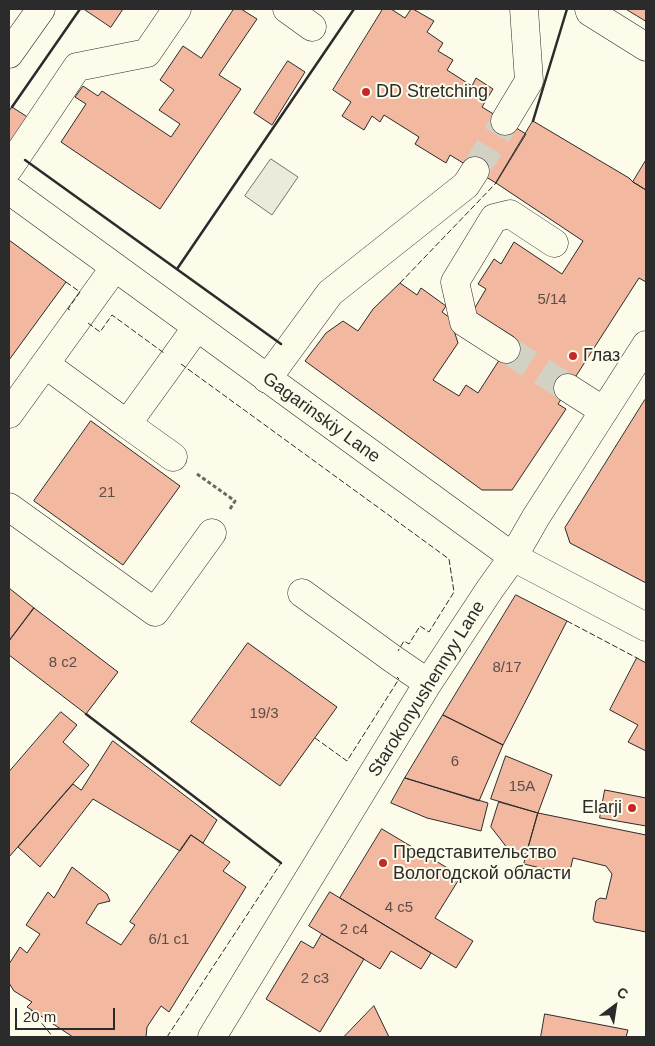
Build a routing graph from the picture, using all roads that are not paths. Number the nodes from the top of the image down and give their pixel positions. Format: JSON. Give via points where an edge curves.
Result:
{"nodes":[{"id":1,"x":41,"y":9,"type":"edge"},
{"id":2,"x":177,"y":9,"type":"edge"},
{"id":3,"x":287,"y":9,"type":"edge"},
{"id":4,"x":524,"y":9,"type":"edge"},
{"id":5,"x":589,"y":9,"type":"edge"},
{"id":6,"x":312,"y":27,"type":"dead end"},
{"id":7,"x":646,"y":47,"type":"edge"},
{"id":8,"x":9,"y":54,"type":"edge"},
{"id":9,"x":505,"y":121,"type":"tunnel mouth"},
{"id":10,"x":9,"y":168,"type":"edge"},
{"id":11,"x":475,"y":171,"type":"tunnel mouth"},
{"id":12,"x":9,"y":190,"type":"edge"},
{"id":13,"x":554,"y":243,"type":"dead end"},
{"id":14,"x":115,"y":267,"type":"junction"},
{"id":15,"x":197,"y":327,"type":"junction"},
{"id":16,"x":506,"y":349,"type":"tunnel mouth"},
{"id":17,"x":642,"y":359,"type":"edge"},
{"id":18,"x":45,"y":364,"type":"junction"},
{"id":19,"x":267,"y":379,"type":"junction"},
{"id":20,"x":568,"y":388,"type":"tunnel mouth"},
{"id":21,"x":604,"y":411,"type":"junction"},
{"id":22,"x":9,"y":414,"type":"edge"},
{"id":23,"x":127,"y":424,"type":"junction"},
{"id":24,"x":173,"y":457,"type":"road end"},
{"id":25,"x":9,"y":507,"type":"edge"},
{"id":26,"x":212,"y":534,"type":"road end"},
{"id":27,"x":513,"y":557,"type":"junction"},
{"id":28,"x":302,"y":593,"type":"dead end"},
{"id":29,"x":646,"y":628,"type":"edge"},
{"id":30,"x":428,"y":683,"type":"junction"},
{"id":31,"x":212,"y":1037,"type":"edge"}],
"edges":[{"from":1,"to":8,"type":"street"},
{"from":2,"to":10,"type":"street","via":[[147,53],[77,67]]},
{"from":3,"to":6,"type":"street"},
{"from":4,"to":9,"type":"street","via":[[529,81]]},
{"from":5,"to":7,"type":"street"},
{"from":11,"to":19,"type":"street","via":[[466,185],[330,293]]},
{"from":12,"to":14,"type":"street","name":"Gagarinskiy Lane"},
{"from":13,"to":16,"type":"street","via":[[510,214],[494,218],[455,282],[464,322]]},
{"from":14,"to":15,"type":"street","name":"Gagarinskiy Lane"},
{"from":14,"to":18,"type":"street"},
{"from":15,"to":19,"type":"street","name":"Gagarinskiy Lane"},
{"from":15,"to":23,"type":"street"},
{"from":17,"to":21,"type":"street","name":"Starokonyushennyy Lane"},
{"from":18,"to":22,"type":"street"},
{"from":18,"to":23,"type":"street"},
{"from":19,"to":27,"type":"street","name":"Gagarinskiy Lane"},
{"from":20,"to":21,"type":"street"},
{"from":21,"to":27,"type":"street","name":"Starokonyushennyy Lane"},
{"from":23,"to":24,"type":"street"},
{"from":25,"to":26,"type":"street","via":[[155,612]]},
{"from":27,"to":29,"type":"street","name":"Gagarinskiy Lane"},
{"from":27,"to":30,"type":"street","name":"Starokonyushennyy Lane"},
{"from":28,"to":30,"type":"street"},
{"from":30,"to":31,"type":"street","name":"Starokonyushennyy Lane"}]}
